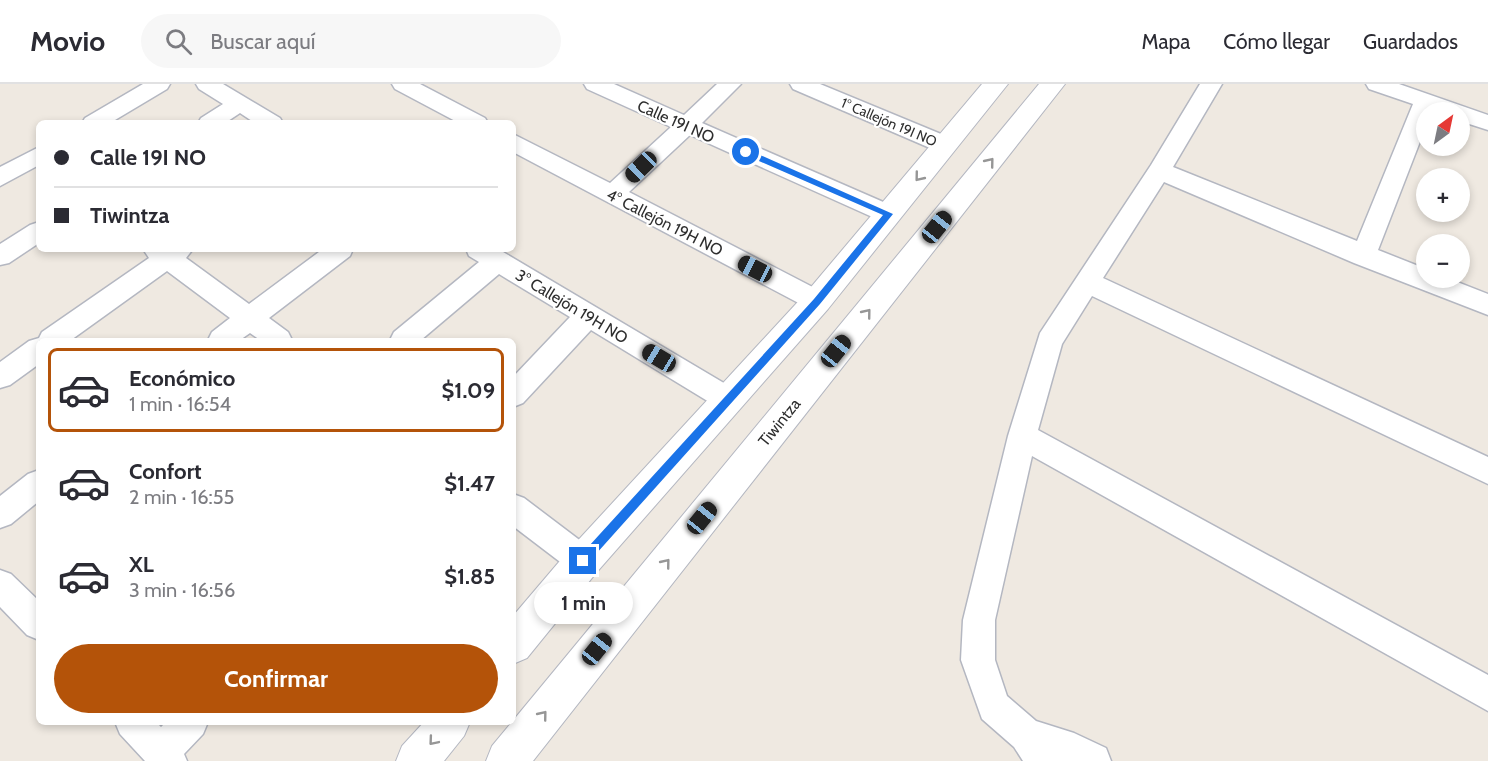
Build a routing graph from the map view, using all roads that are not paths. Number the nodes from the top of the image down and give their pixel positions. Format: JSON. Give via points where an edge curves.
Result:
{"nodes":[{"id":1,"x":159,"y":84,"type":"edge"},
{"id":2,"x":207,"y":84,"type":"edge"},
{"id":3,"x":403,"y":84,"type":"edge"},
{"id":4,"x":447,"y":84,"type":"edge"},
{"id":5,"x":595,"y":84,"type":"edge"},
{"id":6,"x":730,"y":84,"type":"edge"},
{"id":7,"x":801,"y":84,"type":"edge"},
{"id":8,"x":995,"y":84,"type":"edge"},
{"id":9,"x":1053,"y":84,"type":"edge"},
{"id":10,"x":1210,"y":84,"type":"edge"},
{"id":11,"x":1377,"y":84,"type":"edge"},
{"id":12,"x":428,"y":98,"type":"junction"},
{"id":13,"x":1425,"y":102,"type":"edge"},
{"id":14,"x":240,"y":103,"type":"junction"},
{"id":15,"x":1470,"y":117,"type":"edge"},
{"id":16,"x":98,"y":120,"type":"edge"},
{"id":17,"x":213,"y":120,"type":"edge"},
{"id":18,"x":267,"y":120,"type":"edge"},
{"id":19,"x":471,"y":120,"type":"edge"},
{"id":20,"x":1488,"y":123,"type":"edge"},
{"id":21,"x":1416,"y":124,"type":"edge"},
{"id":22,"x":685,"y":125,"type":"junction"},
{"id":23,"x":516,"y":144,"type":"edge"},
{"id":24,"x":945,"y":145,"type":"junction"},
{"id":25,"x":36,"y":159,"type":"edge"},
{"id":26,"x":1159,"y":171,"type":"junction"},
{"id":27,"x":0,"y":178,"type":"edge"},
{"id":28,"x":612,"y":195,"type":"junction"},
{"id":29,"x":888,"y":214,"type":"junction"},
{"id":30,"x":36,"y":233,"type":"edge"},
{"id":31,"x":168,"y":252,"type":"edge"},
{"id":32,"x":337,"y":252,"type":"edge"},
{"id":33,"x":487,"y":255,"type":"edge"},
{"id":34,"x":0,"y":256,"type":"edge"},
{"id":35,"x":1363,"y":256,"type":"junction"},
{"id":36,"x":1087,"y":282,"type":"junction"},
{"id":37,"x":817,"y":301,"type":"junction"},
{"id":38,"x":1488,"y":305,"type":"edge"},
{"id":39,"x":588,"y":316,"type":"junction"},
{"id":40,"x":249,"y":318,"type":"junction"},
{"id":41,"x":54,"y":338,"type":"edge"},
{"id":42,"x":224,"y":338,"type":"edge"},
{"id":43,"x":276,"y":338,"type":"edge"},
{"id":44,"x":405,"y":338,"type":"edge"},
{"id":45,"x":778,"y":345,"type":"junction"},
{"id":46,"x":36,"y":351,"type":"edge"},
{"id":47,"x":822,"y":369,"type":"junction"},
{"id":48,"x":0,"y":377,"type":"edge"},
{"id":49,"x":516,"y":392,"type":"edge"},
{"id":50,"x":729,"y":400,"type":"junction"},
{"id":51,"x":1022,"y":436,"type":"junction"},
{"id":52,"x":1488,"y":471,"type":"edge"},
{"id":53,"x":36,"y":485,"type":"edge"},
{"id":54,"x":516,"y":510,"type":"edge"},
{"id":55,"x":0,"y":514,"type":"edge"},
{"id":56,"x":583,"y":561,"type":"junction"},
{"id":57,"x":0,"y":585,"type":"edge"},
{"id":58,"x":36,"y":621,"type":"edge"},
{"id":59,"x":516,"y":641,"type":"edge"},
{"id":60,"x":1488,"y":694,"type":"edge"},
{"id":61,"x":135,"y":725,"type":"edge"},
{"id":62,"x":189,"y":725,"type":"edge"},
{"id":63,"x":447,"y":725,"type":"edge"},
{"id":64,"x":1035,"y":748,"type":"edge"},
{"id":65,"x":165,"y":757,"type":"edge"},
{"id":66,"x":417,"y":761,"type":"edge"},
{"id":67,"x":507,"y":761,"type":"edge"},
{"id":68,"x":1093,"y":761,"type":"edge"}],
"edges":[{"from":1,"to":16,"type":"street"},
{"from":2,"to":14,"type":"street"},
{"from":3,"to":12,"type":"street"},
{"from":4,"to":12,"type":"street"},
{"from":5,"to":22,"type":"street","name":"Calle 19I NO"},
{"from":6,"to":22,"type":"street"},
{"from":7,"to":24,"type":"street","name":"1° Callejón 19I NO"},
{"from":8,"to":24,"type":"street"},
{"from":47,"to":9,"type":"street","name":"Tiwintza","one_way":true},
{"from":10,"to":26,"type":"street"},
{"from":11,"to":13,"type":"street"},
{"from":12,"to":19,"type":"street"},
{"from":14,"to":17,"type":"street"},
{"from":14,"to":18,"type":"street"},
{"from":15,"to":20,"type":"street"},
{"from":21,"to":35,"type":"street"},
{"from":22,"to":28,"type":"street"},
{"from":22,"to":29,"type":"street","name":"Calle 19I NO"},
{"from":23,"to":28,"type":"street","name":"4° Callejón 19H NO"},
{"from":24,"to":29,"type":"street","one_way":true},
{"from":25,"to":27,"type":"street"},
{"from":26,"to":35,"type":"street"},
{"from":26,"to":36,"type":"street"},
{"from":28,"to":37,"type":"street","name":"4° Callejón 19H NO"},
{"from":29,"to":37,"type":"street"},
{"from":30,"to":34,"type":"street"},
{"from":31,"to":40,"type":"street"},
{"from":31,"to":41,"type":"street"},
{"from":32,"to":40,"type":"street"},
{"from":33,"to":39,"type":"street","name":"3° Callejón 19H NO"},
{"from":33,"to":44,"type":"street"},
{"from":35,"to":38,"type":"street"},
{"from":36,"to":51,"type":"street","via":[[1049,341]]},
{"from":36,"to":52,"type":"street"},
{"from":37,"to":45,"type":"street"},
{"from":39,"to":49,"type":"street"},
{"from":39,"to":50,"type":"street","name":"3° Callejón 19H NO"},
{"from":40,"to":42,"type":"street"},
{"from":40,"to":43,"type":"street"},
{"from":45,"to":47,"type":"street"},
{"from":45,"to":50,"type":"street"},
{"from":46,"to":48,"type":"street"},
{"from":67,"to":47,"type":"street","name":"Tiwintza","one_way":true},
{"from":50,"to":56,"type":"street"},
{"from":51,"to":60,"type":"street"},
{"from":51,"to":64,"type":"street","via":[[979,620],[978,660],[994,707]]},
{"from":53,"to":55,"type":"street"},
{"from":54,"to":56,"type":"street"},
{"from":56,"to":59,"type":"street"},
{"from":57,"to":58,"type":"street"},
{"from":61,"to":65,"type":"street"},
{"from":62,"to":65,"type":"street"},
{"from":63,"to":66,"type":"street","one_way":true},
{"from":64,"to":68,"type":"street","via":[[1074,751]]}]}
